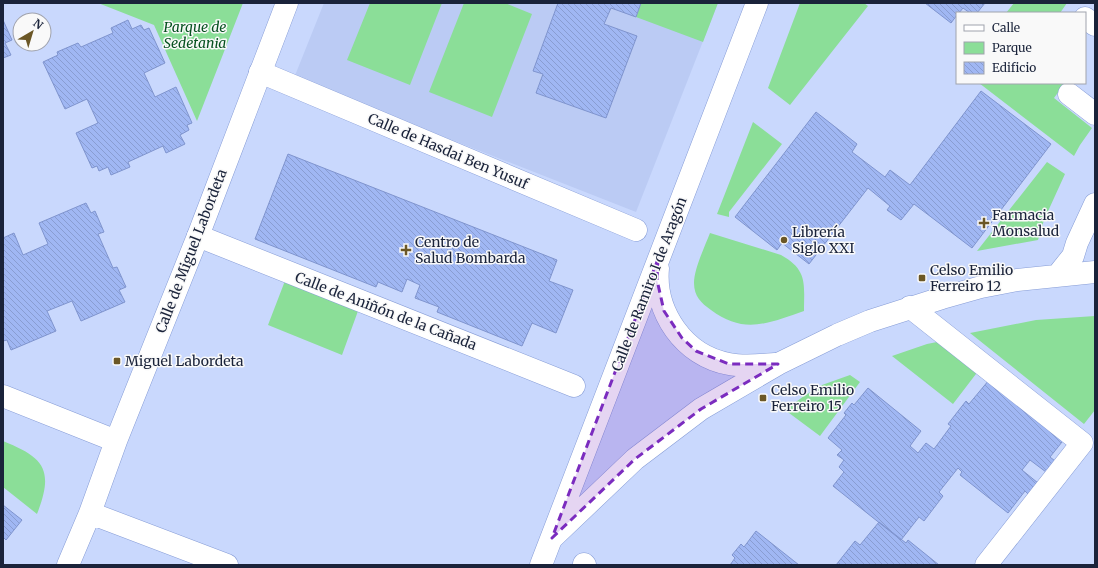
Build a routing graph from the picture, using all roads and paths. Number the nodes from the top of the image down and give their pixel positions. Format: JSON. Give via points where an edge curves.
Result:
{"nodes":[{"id":1,"x":287,"y":3,"type":"edge"},
{"id":2,"x":757,"y":3,"type":"edge"},
{"id":3,"x":1088,"y":3,"type":"edge"},
{"id":4,"x":1081,"y":12,"type":"edge"},
{"id":5,"x":1086,"y":19,"type":"edge"},
{"id":6,"x":1095,"y":25,"type":"edge"},
{"id":7,"x":260,"y":72,"type":"junction"},
{"id":8,"x":1069,"y":94,"type":"dead end"},
{"id":9,"x":1095,"y":114,"type":"edge"},
{"id":10,"x":1095,"y":204,"type":"edge"},
{"id":11,"x":636,"y":230,"type":"dead end"},
{"id":12,"x":198,"y":236,"type":"junction"},
{"id":13,"x":1073,"y":256,"type":"junction"},
{"id":14,"x":658,"y":259,"type":"junction"},
{"id":15,"x":1095,"y":271,"type":"edge"},
{"id":16,"x":1057,"y":276,"type":"junction"},
{"id":17,"x":910,"y":307,"type":"junction"},
{"id":18,"x":778,"y":364,"type":"junction"},
{"id":19,"x":574,"y":386,"type":"dead end"},
{"id":20,"x":3,"y":396,"type":"edge"},
{"id":21,"x":116,"y":441,"type":"junction"},
{"id":22,"x":90,"y":513,"type":"junction"},
{"id":23,"x":552,"y":538,"type":"junction"},
{"id":24,"x":68,"y":565,"type":"edge"},
{"id":25,"x":227,"y":565,"type":"edge"},
{"id":26,"x":541,"y":565,"type":"edge"},
{"id":27,"x":986,"y":565,"type":"edge"}],
"edges":[{"from":1,"to":7,"type":"street","name":"Calle de Miguel Labordeta"},
{"from":2,"to":14,"type":"street","name":"Calle de Ramiro I de Aragón"},
{"from":3,"to":4,"type":"street"},
{"from":5,"to":6,"type":"street"},
{"from":7,"to":11,"type":"street","name":"Calle de Hasdai Ben Yusuf"},
{"from":7,"to":12,"type":"street","name":"Calle de Miguel Labordeta"},
{"from":8,"to":9,"type":"street"},
{"from":10,"to":13,"type":"street"},
{"from":12,"to":19,"type":"street","name":"Calle de Aniñón de la Cañada"},
{"from":12,"to":21,"type":"street","name":"Calle de Miguel Labordeta"},
{"from":13,"to":15,"type":"street"},
{"from":13,"to":16,"type":"street"},
{"from":14,"to":18,"type":"street","via":[[657,280],[664,311],[682,338],[696,351],[729,364]]},
{"from":14,"to":23,"type":"street","name":"Calle de Ramiro I de Aragón"},
{"from":15,"to":16,"type":"street"},
{"from":16,"to":17,"type":"street","via":[[981,287]]},
{"from":17,"to":18,"type":"street","via":[[837,335]]},
{"from":17,"to":27,"type":"street","via":[[1082,443]]},
{"from":18,"to":23,"type":"street","via":[[701,409],[635,459]]},
{"from":20,"to":21,"type":"street"},
{"from":21,"to":22,"type":"street","name":"Calle de Miguel Labordeta"},
{"from":22,"to":24,"type":"street","name":"Calle de Miguel Labordeta"},
{"from":22,"to":25,"type":"street"},
{"from":23,"to":26,"type":"street","name":"Calle de Ramiro I de Aragón"}]}
